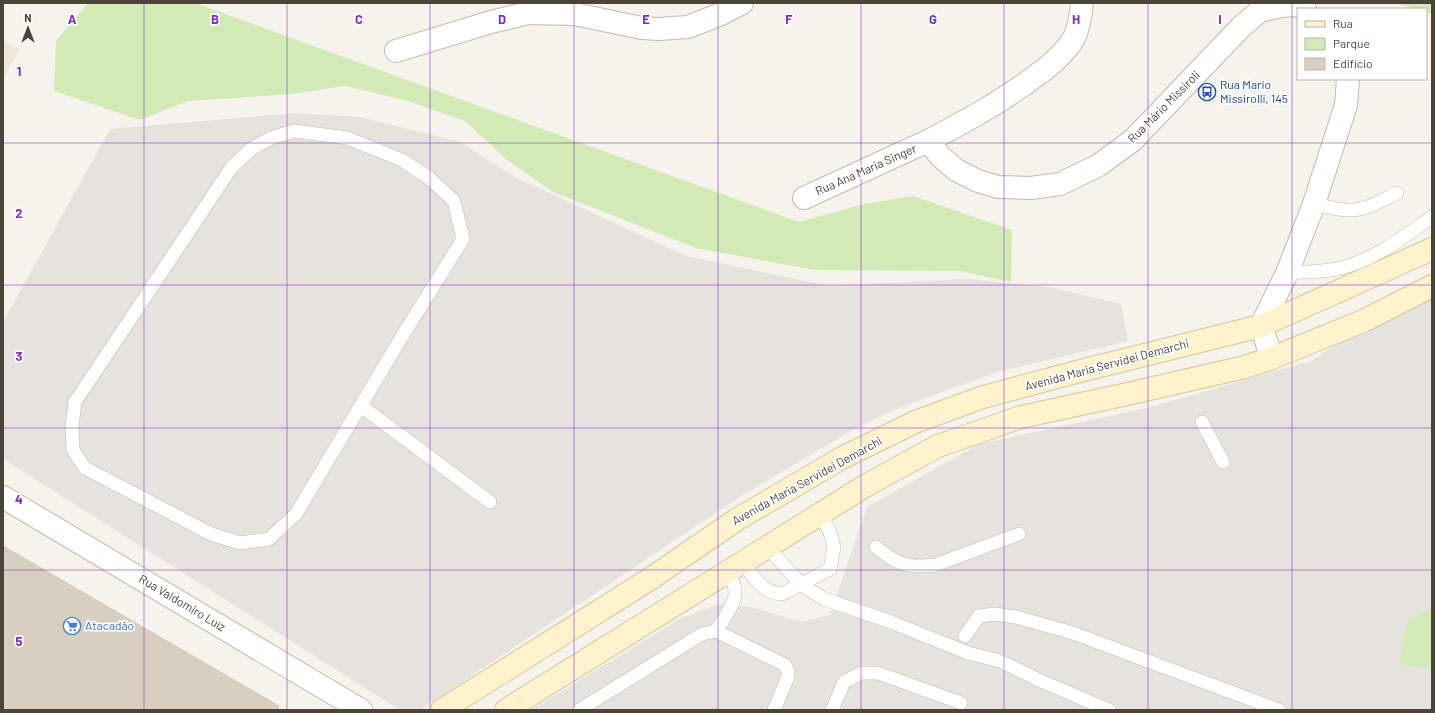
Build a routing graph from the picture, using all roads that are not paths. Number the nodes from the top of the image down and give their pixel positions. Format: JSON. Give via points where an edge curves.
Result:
{"nodes":[{"id":1,"x":742,"y":3,"type":"edge"},
{"id":2,"x":1082,"y":3,"type":"edge"},
{"id":3,"x":1302,"y":8,"type":"edge"},
{"id":4,"x":396,"y":52,"type":"dead end"},
{"id":5,"x":1348,"y":80,"type":"edge"},
{"id":6,"x":928,"y":141,"type":"junction"},
{"id":7,"x":1396,"y":193,"type":"dead end"},
{"id":8,"x":804,"y":198,"type":"dead end"},
{"id":9,"x":1314,"y":204,"type":"junction"},
{"id":10,"x":1432,"y":217,"type":"edge"},
{"id":11,"x":1432,"y":248,"type":"edge"},
{"id":12,"x":1288,"y":273,"type":"junction"},
{"id":13,"x":1432,"y":286,"type":"edge"},
{"id":14,"x":1262,"y":326,"type":"junction"},
{"id":15,"x":1272,"y":358,"type":"junction"},
{"id":16,"x":361,"y":406,"type":"junction"},
{"id":17,"x":1202,"y":422,"type":"dead end"},
{"id":18,"x":1223,"y":462,"type":"dead end"},
{"id":19,"x":3,"y":497,"type":"edge"},
{"id":20,"x":490,"y":502,"type":"dead end"},
{"id":21,"x":821,"y":514,"type":"junction"},
{"id":22,"x":1019,"y":534,"type":"dead end"},
{"id":23,"x":767,"y":547,"type":"junction"},
{"id":24,"x":876,"y":547,"type":"dead end"},
{"id":25,"x":735,"y":567,"type":"junction"},
{"id":26,"x":802,"y":585,"type":"junction"},
{"id":27,"x":716,"y":631,"type":"junction"},
{"id":28,"x":965,"y":636,"type":"dead end"},
{"id":29,"x":961,"y":703,"type":"dead end"},
{"id":30,"x":361,"y":710,"type":"edge"},
{"id":31,"x":442,"y":710,"type":"edge"},
{"id":32,"x":506,"y":710,"type":"edge"},
{"id":33,"x":579,"y":710,"type":"edge"},
{"id":34,"x":774,"y":710,"type":"edge"},
{"id":35,"x":832,"y":710,"type":"edge"},
{"id":36,"x":1109,"y":710,"type":"edge"},
{"id":37,"x":1279,"y":710,"type":"edge"}],
"edges":[{"from":1,"to":4,"type":"street","via":[[688,26],[659,29],[574,14],[528,14],[491,22]]},
{"from":2,"to":6,"type":"street","via":[[1082,13],[1074,37],[1060,56],[1003,99]]},
{"from":3,"to":6,"type":"street","name":"Rua Mário Missiroli","via":[[1281,6],[1260,11],[1242,26],[1133,140],[1099,165],[1060,184],[1031,188],[998,187],[978,181],[956,170]]},
{"from":5,"to":9,"type":"street","via":[[1346,106]]},
{"from":6,"to":8,"type":"street","name":"Rua Ana Maria Singer"},
{"from":7,"to":9,"type":"lane","via":[[1358,209],[1349,210]]},
{"from":9,"to":12,"type":"street"},
{"from":10,"to":12,"type":"lane","via":[[1379,254],[1361,261],[1337,269]]},
{"from":11,"to":14,"type":"main road","name":"Avenida Maria Servidei Demarchi"},
{"from":12,"to":14,"type":"street"},
{"from":13,"to":15,"type":"main road","via":[[1363,321]]},
{"from":14,"to":15,"type":"street"},
{"from":14,"to":31,"type":"main road","name":"Avenida Maria Servidei Demarchi","via":[[991,395],[915,422],[842,458],[736,520],[650,579]]},
{"from":15,"to":21,"type":"main road","via":[[1245,367],[1021,417],[938,446],[865,486]]},
{"from":16,"to":16,"type":"lane","via":[[463,239],[454,201],[429,178],[402,160],[347,138],[294,131],[271,138],[251,149],[231,168],[75,402],[73,450],[85,468],[211,534],[240,543],[269,539],[296,514]]},
{"from":16,"to":20,"type":"lane"},
{"from":17,"to":18,"type":"lane"},
{"from":19,"to":30,"type":"street","name":"Rua Valdomiro Luíz"},
{"from":21,"to":23,"type":"main road"},
{"from":21,"to":26,"type":"lane","via":[[834,547],[830,569]]},
{"from":22,"to":24,"type":"lane","via":[[935,565],[907,566],[891,559]]},
{"from":23,"to":25,"type":"main road"},
{"from":23,"to":26,"type":"lane"},
{"from":25,"to":26,"type":"lane","via":[[770,592],[782,594]]},
{"from":25,"to":27,"type":"lane","via":[[736,594]]},
{"from":25,"to":32,"type":"main road"},
{"from":26,"to":36,"type":"lane","via":[[824,599],[968,653],[1000,661]]},
{"from":27,"to":33,"type":"lane","via":[[702,634]]},
{"from":27,"to":34,"type":"lane","via":[[785,665],[788,677]]},
{"from":28,"to":37,"type":"lane","via":[[979,616],[995,614],[1016,617],[1073,633]]},
{"from":29,"to":35,"type":"lane","via":[[878,673],[861,673],[844,682]]}]}
